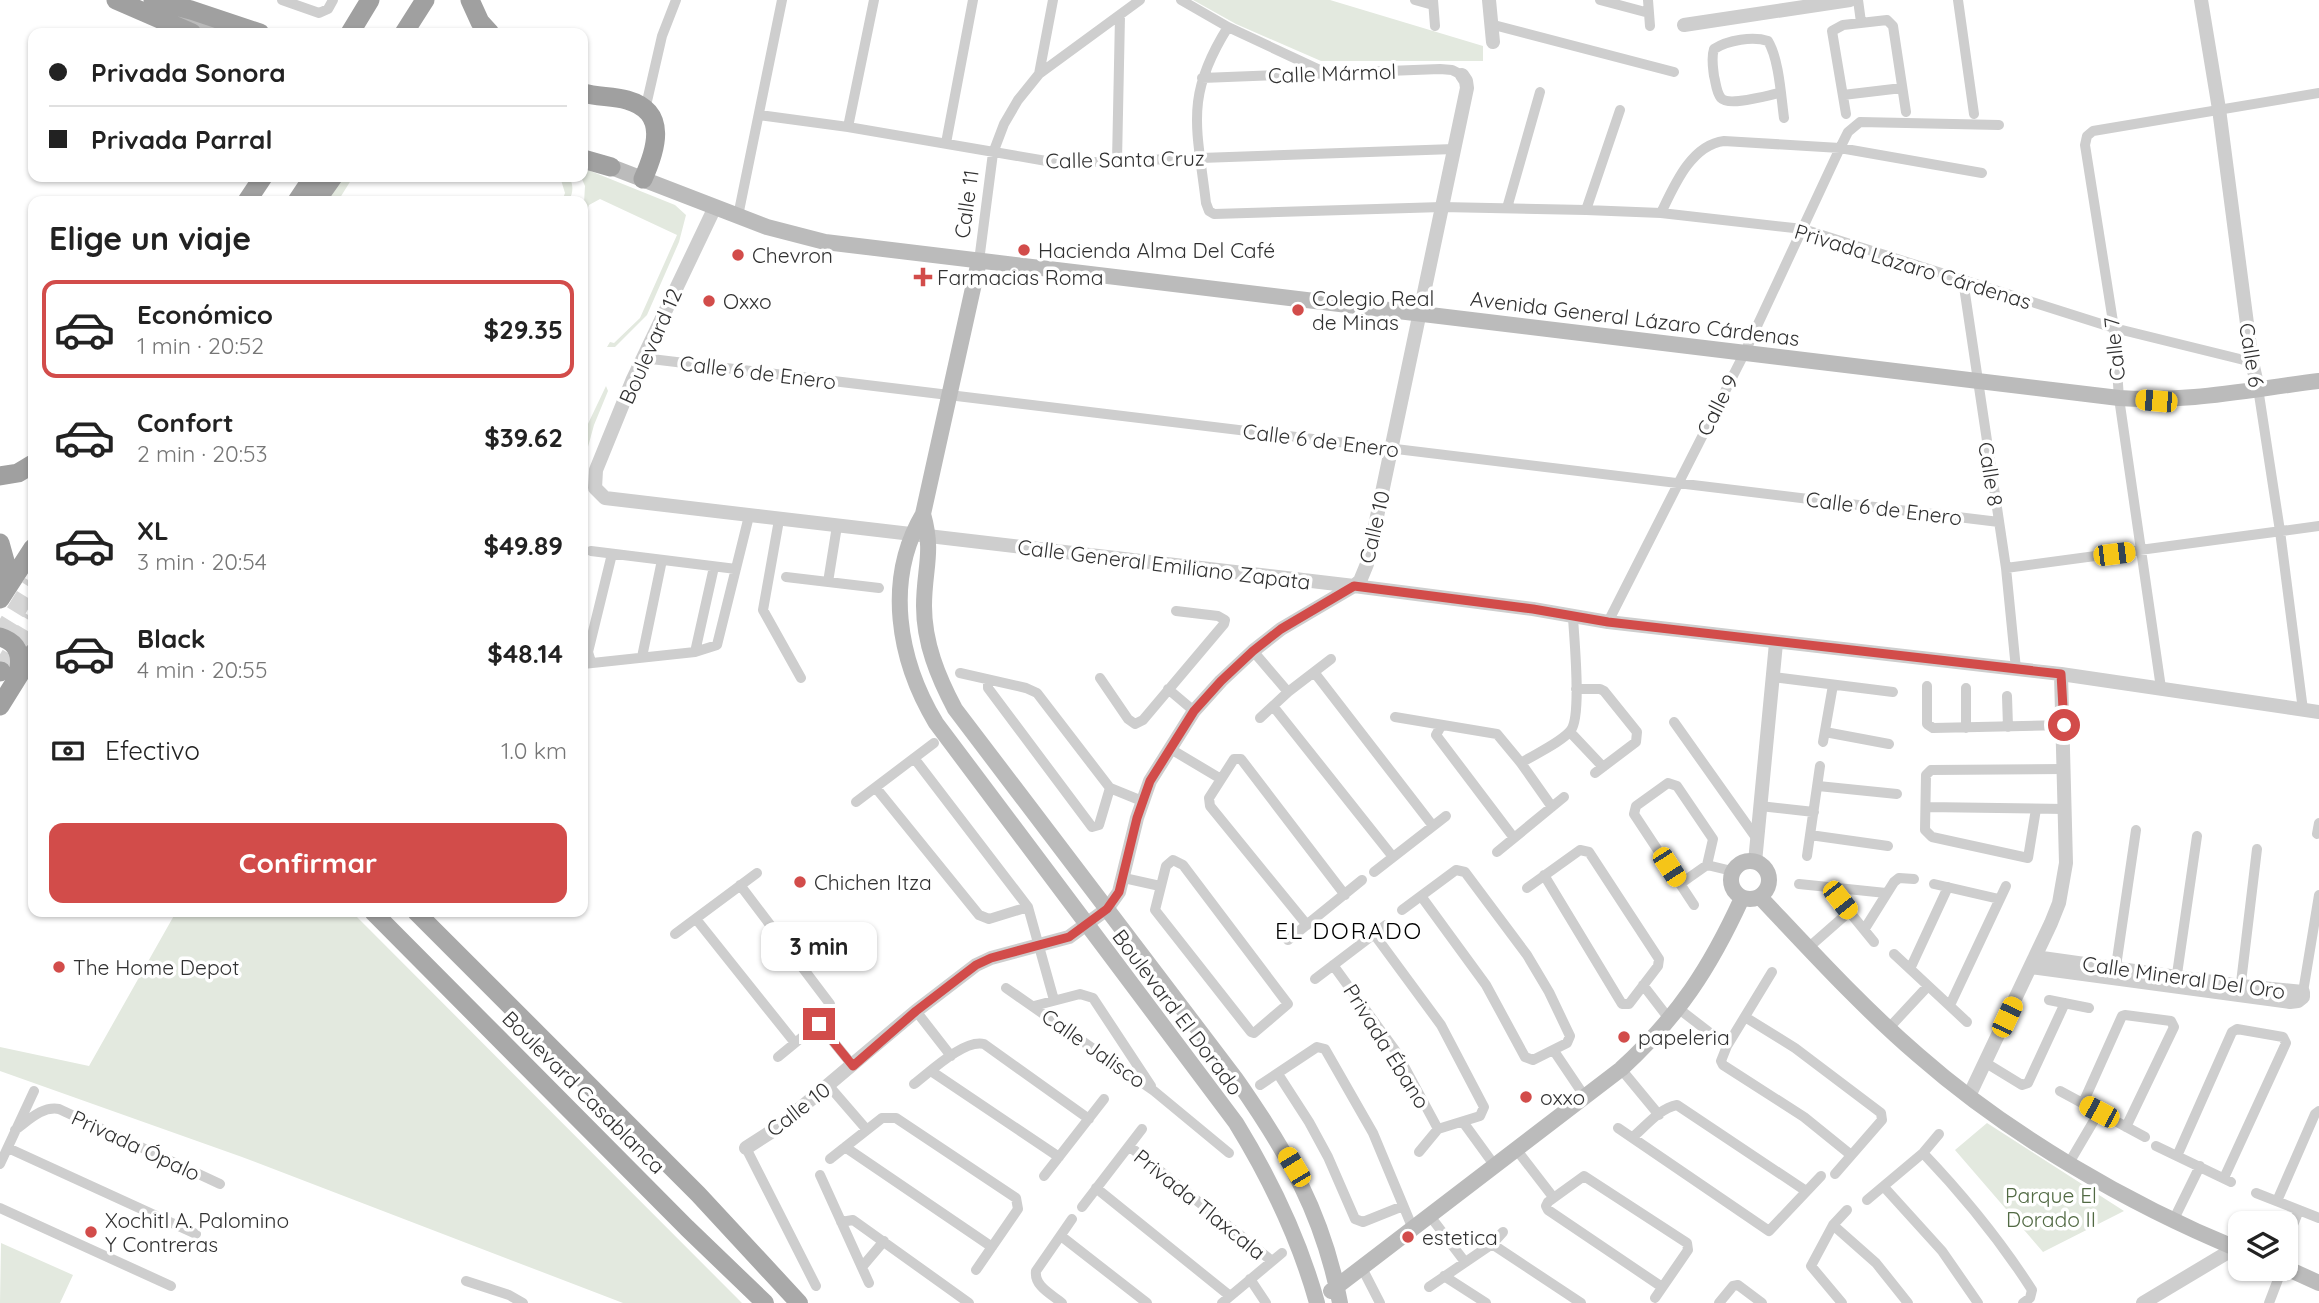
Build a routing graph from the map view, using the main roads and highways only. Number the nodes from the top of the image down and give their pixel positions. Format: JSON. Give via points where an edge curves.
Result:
{"nodes":[{"id":1,"x":116,"y":0,"type":"edge"},
{"id":2,"x":134,"y":0,"type":"edge"},
{"id":3,"x":153,"y":0,"type":"edge"},
{"id":4,"x":425,"y":0,"type":"edge"},
{"id":5,"x":470,"y":0,"type":"edge"},
{"id":6,"x":366,"y":7,"type":"edge"},
{"id":7,"x":190,"y":26,"type":"edge"},
{"id":8,"x":245,"y":28,"type":"edge"},
{"id":9,"x":344,"y":28,"type":"edge"},
{"id":10,"x":353,"y":28,"type":"edge"},
{"id":11,"x":407,"y":28,"type":"edge"},
{"id":12,"x":485,"y":28,"type":"edge"},
{"id":13,"x":588,"y":94,"type":"edge"},
{"id":14,"x":588,"y":160,"type":"edge"},
{"id":15,"x":611,"y":167,"type":"joint"},
{"id":16,"x":643,"y":179,"type":"junction"},
{"id":17,"x":979,"y":261,"type":"junction"},
{"id":18,"x":2319,"y":381,"type":"edge"},
{"id":19,"x":28,"y":467,"type":"edge"},
{"id":20,"x":0,"y":476,"type":"edge"},
{"id":21,"x":923,"y":514,"type":"junction"},
{"id":22,"x":911,"y":534,"type":"joint"},
{"id":23,"x":929,"y":536,"type":"joint"},
{"id":24,"x":0,"y":543,"type":"edge"},
{"id":25,"x":28,"y":561,"type":"edge"},
{"id":26,"x":0,"y":598,"type":"edge"},
{"id":27,"x":0,"y":637,"type":"edge"},
{"id":28,"x":28,"y":657,"type":"edge"},
{"id":29,"x":6,"y":674,"type":"edge"},
{"id":30,"x":0,"y":706,"type":"edge"},
{"id":31,"x":1760,"y":897,"type":"junction"},
{"id":32,"x":1742,"y":898,"type":"junction"},
{"id":33,"x":378,"y":917,"type":"edge"},
{"id":34,"x":421,"y":917,"type":"edge"},
{"id":35,"x":2228,"y":1245,"type":"edge"},
{"id":36,"x":2298,"y":1275,"type":"edge"},
{"id":37,"x":2319,"y":1283,"type":"edge"},
{"id":38,"x":1337,"y":1286,"type":"junction"},
{"id":39,"x":765,"y":1303,"type":"edge"},
{"id":40,"x":799,"y":1303,"type":"edge"},
{"id":41,"x":1316,"y":1303,"type":"edge"},
{"id":42,"x":1340,"y":1303,"type":"edge"}],
"edges":[{"from":1,"to":7,"type":"highway"},
{"from":2,"to":7,"type":"main road"},
{"from":3,"to":8,"type":"highway"},
{"from":4,"to":11,"type":"highway"},
{"from":5,"to":12,"type":"highway"},
{"from":6,"to":9,"type":"highway"},
{"from":6,"to":10,"type":"highway"},
{"from":13,"to":16,"type":"highway","via":[[638,104],[656,126],[652,159]]},
{"from":14,"to":15,"type":"highway"},
{"from":15,"to":16,"type":"main road","name":"Avenida General Lázaro Cárdenas"},
{"from":16,"to":17,"type":"main road","name":"Avenida General Lázaro Cárdenas","via":[[798,236]]},
{"from":17,"to":18,"type":"main road","name":"Avenida General Lázaro Cárdenas","via":[[2119,398],[2182,399]]},
{"from":17,"to":21,"type":"main road","name":"Calle 11"},
{"from":19,"to":20,"type":"highway"},
{"from":21,"to":22,"type":"main road","name":"Calle 11"},
{"from":21,"to":23,"type":"main road","name":"Calle 11"},
{"from":22,"to":41,"type":"main road","name":"Boulevard El Dorado","via":[[899,621],[921,699],[1242,1132],[1287,1218]]},
{"from":23,"to":38,"type":"main road","name":"Boulevard El Dorado","via":[[924,605],[927,636],[943,687],[1269,1125],[1313,1207]]},
{"from":24,"to":26,"type":"highway","via":[[5,561]]},
{"from":25,"to":26,"type":"highway"},
{"from":27,"to":29,"type":"highway","via":[[20,653]]},
{"from":28,"to":29,"type":"highway"},
{"from":29,"to":30,"type":"highway"},
{"from":31,"to":32,"type":"main road"},
{"from":31,"to":32,"type":"main road","via":[[1768,887],[1768,874],[1755,862],[1742,862],[1730,877],[1732,890]]},
{"from":31,"to":35,"type":"main road","via":[[1888,1029],[1969,1096],[2098,1181]]},
{"from":32,"to":38,"type":"main road","via":[[1714,956],[1674,1014],[1621,1069]]},
{"from":33,"to":39,"type":"main road","name":"Boulevard Casablanca"},
{"from":34,"to":40,"type":"main road","name":"Boulevard Casablanca","via":[[698,1194]]},
{"from":36,"to":37,"type":"main road"},
{"from":38,"to":41,"type":"main road"},
{"from":38,"to":42,"type":"main road","name":"Boulevard El Dorado"}]}
